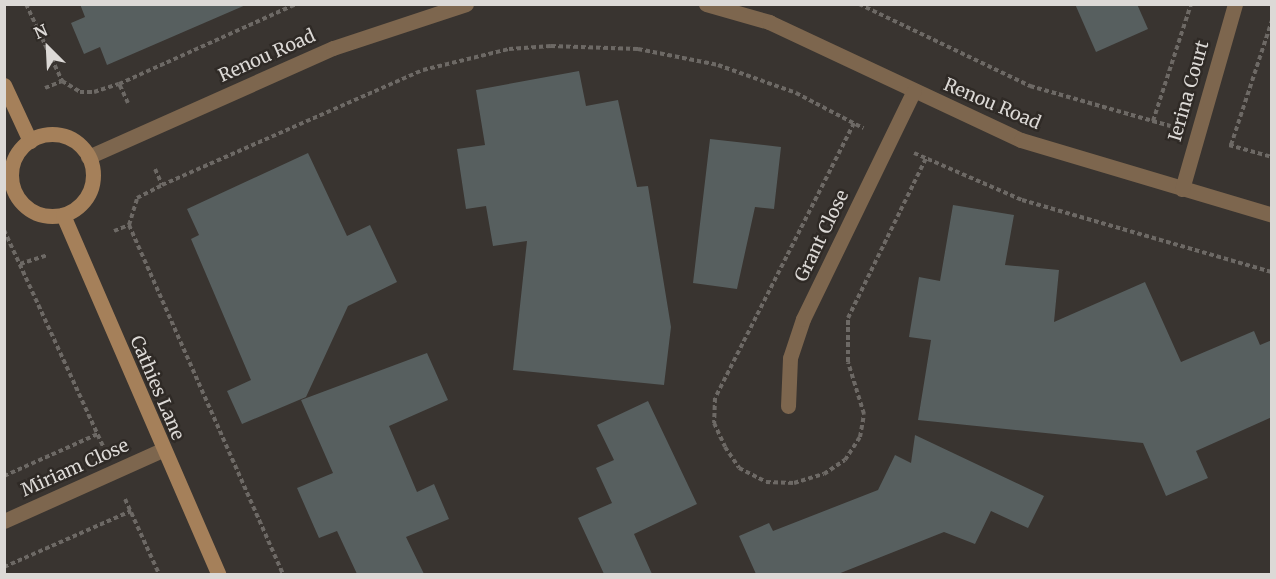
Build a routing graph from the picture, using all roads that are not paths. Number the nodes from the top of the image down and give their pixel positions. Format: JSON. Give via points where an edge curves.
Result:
{"nodes":[{"id":1,"x":466,"y":4,"type":"edge"},
{"id":2,"x":706,"y":4,"type":"edge"},
{"id":3,"x":1235,"y":4,"type":"edge"},
{"id":4,"x":4,"y":85,"type":"edge"},
{"id":5,"x":914,"y":90,"type":"junction"},
{"id":6,"x":30,"y":141,"type":"junction"},
{"id":7,"x":88,"y":157,"type":"junction"},
{"id":8,"x":1182,"y":189,"type":"junction"},
{"id":9,"x":63,"y":215,"type":"junction"},
{"id":10,"x":1272,"y":215,"type":"edge"},
{"id":11,"x":788,"y":406,"type":"dead end"},
{"id":12,"x":162,"y":450,"type":"junction"},
{"id":13,"x":4,"y":521,"type":"edge"},
{"id":14,"x":218,"y":574,"type":"edge"}],
"edges":[{"from":1,"to":7,"type":"street","name":"Renou Road","via":[[333,48]]},
{"from":2,"to":5,"type":"street","name":"Renou Road","via":[[770,22]]},
{"from":3,"to":8,"type":"street","name":"Ierina Court"},
{"from":4,"to":6,"type":"street"},
{"from":5,"to":8,"type":"street","name":"Renou Road","via":[[1021,140]]},
{"from":5,"to":11,"type":"street","name":"Grant Close","via":[[803,319],[790,358]]},
{"from":6,"to":7,"type":"street","via":[[43,136],[69,138]]},
{"from":6,"to":9,"type":"street","via":[[14,160],[12,186],[26,207]]},
{"from":7,"to":9,"type":"street","via":[[90,192]]},
{"from":8,"to":10,"type":"street","name":"Renou Road"},
{"from":9,"to":12,"type":"street","name":"Cathies Lane"},
{"from":12,"to":13,"type":"street","name":"Miriam Close"},
{"from":12,"to":14,"type":"street","name":"Cathies Lane"}]}
